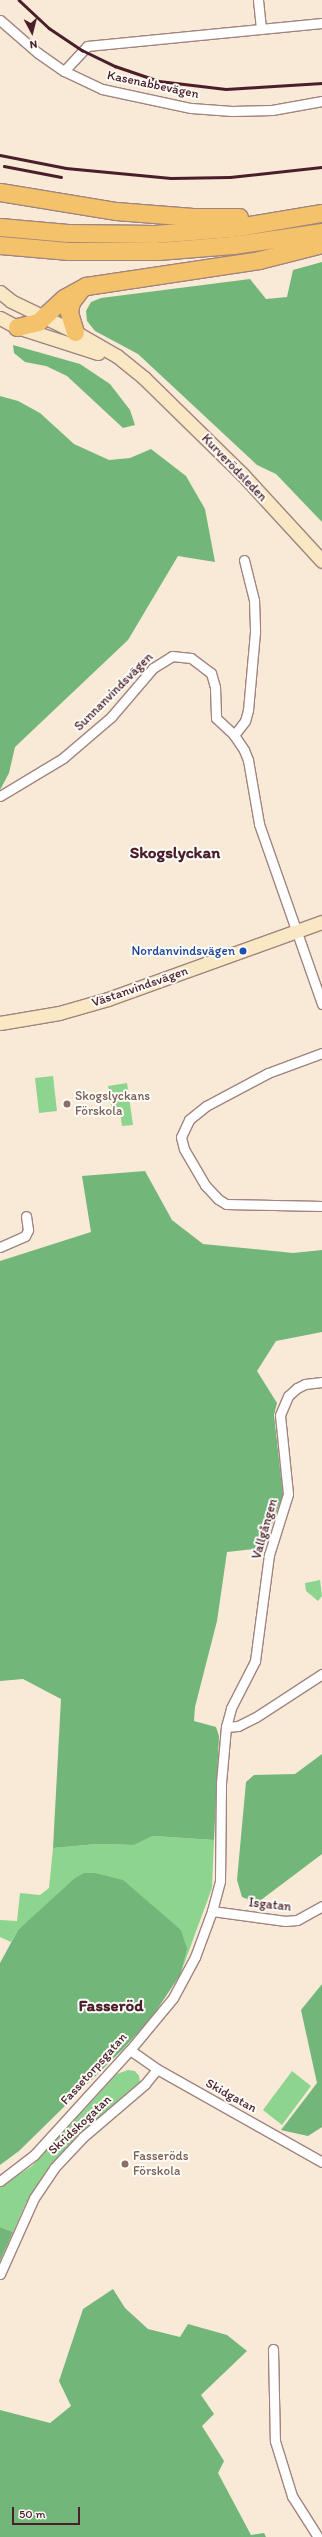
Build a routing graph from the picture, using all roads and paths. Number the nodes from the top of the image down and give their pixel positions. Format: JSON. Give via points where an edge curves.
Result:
{"nodes":[{"id":1,"x":258,"y":0,"type":"edge"},
{"id":2,"x":0,"y":20,"type":"edge"},
{"id":3,"x":322,"y":23,"type":"edge"},
{"id":4,"x":261,"y":29,"type":"junction"},
{"id":5,"x":64,"y":71,"type":"junction"},
{"id":6,"x":322,"y":101,"type":"edge"},
{"id":7,"x":0,"y":192,"type":"edge"},
{"id":8,"x":316,"y":215,"type":"edge"},
{"id":9,"x":0,"y":228,"type":"edge"},
{"id":10,"x":322,"y":232,"type":"edge"},
{"id":11,"x":322,"y":244,"type":"edge"},
{"id":12,"x":0,"y":246,"type":"edge"},
{"id":13,"x":80,"y":290,"type":"junction"},
{"id":14,"x":0,"y":292,"type":"edge"},
{"id":15,"x":0,"y":318,"type":"edge"},
{"id":16,"x":44,"y":318,"type":"junction"},
{"id":17,"x":17,"y":327,"type":"junction"},
{"id":18,"x":75,"y":332,"type":"junction"},
{"id":19,"x":144,"y":378,"type":"junction"},
{"id":20,"x":244,"y":560,"type":"dead end"},
{"id":21,"x":322,"y":561,"type":"edge"},
{"id":22,"x":234,"y":735,"type":"junction"},
{"id":23,"x":0,"y":796,"type":"edge"},
{"id":24,"x":322,"y":922,"type":"edge"},
{"id":25,"x":296,"y":932,"type":"junction"},
{"id":26,"x":322,"y":1004,"type":"edge"},
{"id":27,"x":0,"y":1023,"type":"edge"},
{"id":28,"x":322,"y":1053,"type":"edge"},
{"id":29,"x":322,"y":1206,"type":"edge"},
{"id":30,"x":26,"y":1216,"type":"dead end"},
{"id":31,"x":0,"y":1247,"type":"edge"},
{"id":32,"x":322,"y":1382,"type":"edge"},
{"id":33,"x":322,"y":1674,"type":"edge"},
{"id":34,"x":226,"y":1727,"type":"junction"},
{"id":35,"x":322,"y":1906,"type":"edge"},
{"id":36,"x":212,"y":1911,"type":"junction"},
{"id":37,"x":130,"y":2050,"type":"junction"},
{"id":38,"x":158,"y":2069,"type":"junction"},
{"id":39,"x":322,"y":2162,"type":"edge"},
{"id":40,"x":0,"y":2181,"type":"edge"},
{"id":41,"x":0,"y":2274,"type":"edge"},
{"id":42,"x":273,"y":2349,"type":"dead end"},
{"id":43,"x":318,"y":2537,"type":"edge"}],
"edges":[{"from":1,"to":4,"type":"street"},
{"from":2,"to":5,"type":"street","name":"Kasenabbevägen","via":[[17,37]]},
{"from":3,"to":4,"type":"street"},
{"from":4,"to":5,"type":"street","via":[[87,46]]},
{"from":5,"to":6,"type":"street","name":"Kasenabbevägen","via":[[102,89],[191,108],[272,110]]},
{"from":7,"to":8,"type":"highway","via":[[116,211],[193,217]]},
{"from":8,"to":9,"type":"highway","via":[[232,228],[154,234],[68,233]]},
{"from":10,"to":12,"type":"highway","via":[[233,245],[158,251],[69,251]]},
{"from":11,"to":13,"type":"highway","via":[[259,260],[97,284]]},
{"from":13,"to":16,"type":"highway","via":[[64,298]]},
{"from":13,"to":18,"type":"highway","via":[[71,302],[69,312]]},
{"from":14,"to":16,"type":"main road","name":"Kurverödsleden","via":[[11,301]]},
{"from":15,"to":17,"type":"main road","name":"Kurverödsleden"},
{"from":16,"to":17,"type":"highway"},
{"from":16,"to":18,"type":"main road","name":"Kurverödsleden"},
{"from":17,"to":19,"type":"main road","name":"Kurverödsleden","via":[[84,347],[108,357]]},
{"from":18,"to":19,"type":"main road","name":"Kurverödsleden","via":[[117,356]]},
{"from":19,"to":21,"type":"main road","name":"Kurverödsleden","via":[[242,474]]},
{"from":20,"to":22,"type":"street","via":[[254,600],[255,638],[248,710],[245,721]]},
{"from":22,"to":23,"type":"street","name":"Sunnanvindsvägen","via":[[216,718],[215,687],[211,673],[191,658],[172,656],[153,668],[111,717],[63,758]]},
{"from":22,"to":25,"type":"street","via":[[248,760],[259,824]]},
{"from":24,"to":25,"type":"main road","name":"Västanvindsvägen"},
{"from":25,"to":26,"type":"street"},
{"from":25,"to":27,"type":"main road","name":"Västanvindsvägen","via":[[92,1004]]},
{"from":28,"to":29,"type":"street","via":[[268,1073],[206,1106],[189,1120],[181,1137],[184,1149],[205,1185],[218,1200],[226,1204]]},
{"from":30,"to":31,"type":"street","via":[[28,1230],[25,1236]]},
{"from":32,"to":34,"type":"street","name":"Vallgången","via":[[305,1384],[297,1388],[288,1396],[280,1415],[288,1494],[268,1555],[255,1661],[231,1708]]},
{"from":33,"to":34,"type":"street","via":[[256,1717],[238,1726]]},
{"from":34,"to":36,"type":"street","name":"Fassetorpsgatan","via":[[221,1783],[220,1881]]},
{"from":35,"to":36,"type":"street","name":"Isgatan","via":[[297,1920],[285,1921]]},
{"from":36,"to":37,"type":"street","name":"Fassetorpsgatan","via":[[182,1984]]},
{"from":37,"to":38,"type":"street","name":"Skidgatan"},
{"from":37,"to":40,"type":"street","name":"Fassetorpsgatan","via":[[34,2155]]},
{"from":38,"to":39,"type":"street","name":"Skidgatan"},
{"from":38,"to":41,"type":"street","name":"Skridskogatan","via":[[145,2084],[83,2137],[54,2168],[34,2198]]},
{"from":42,"to":43,"type":"street","via":[[275,2441],[292,2496]]}]}
